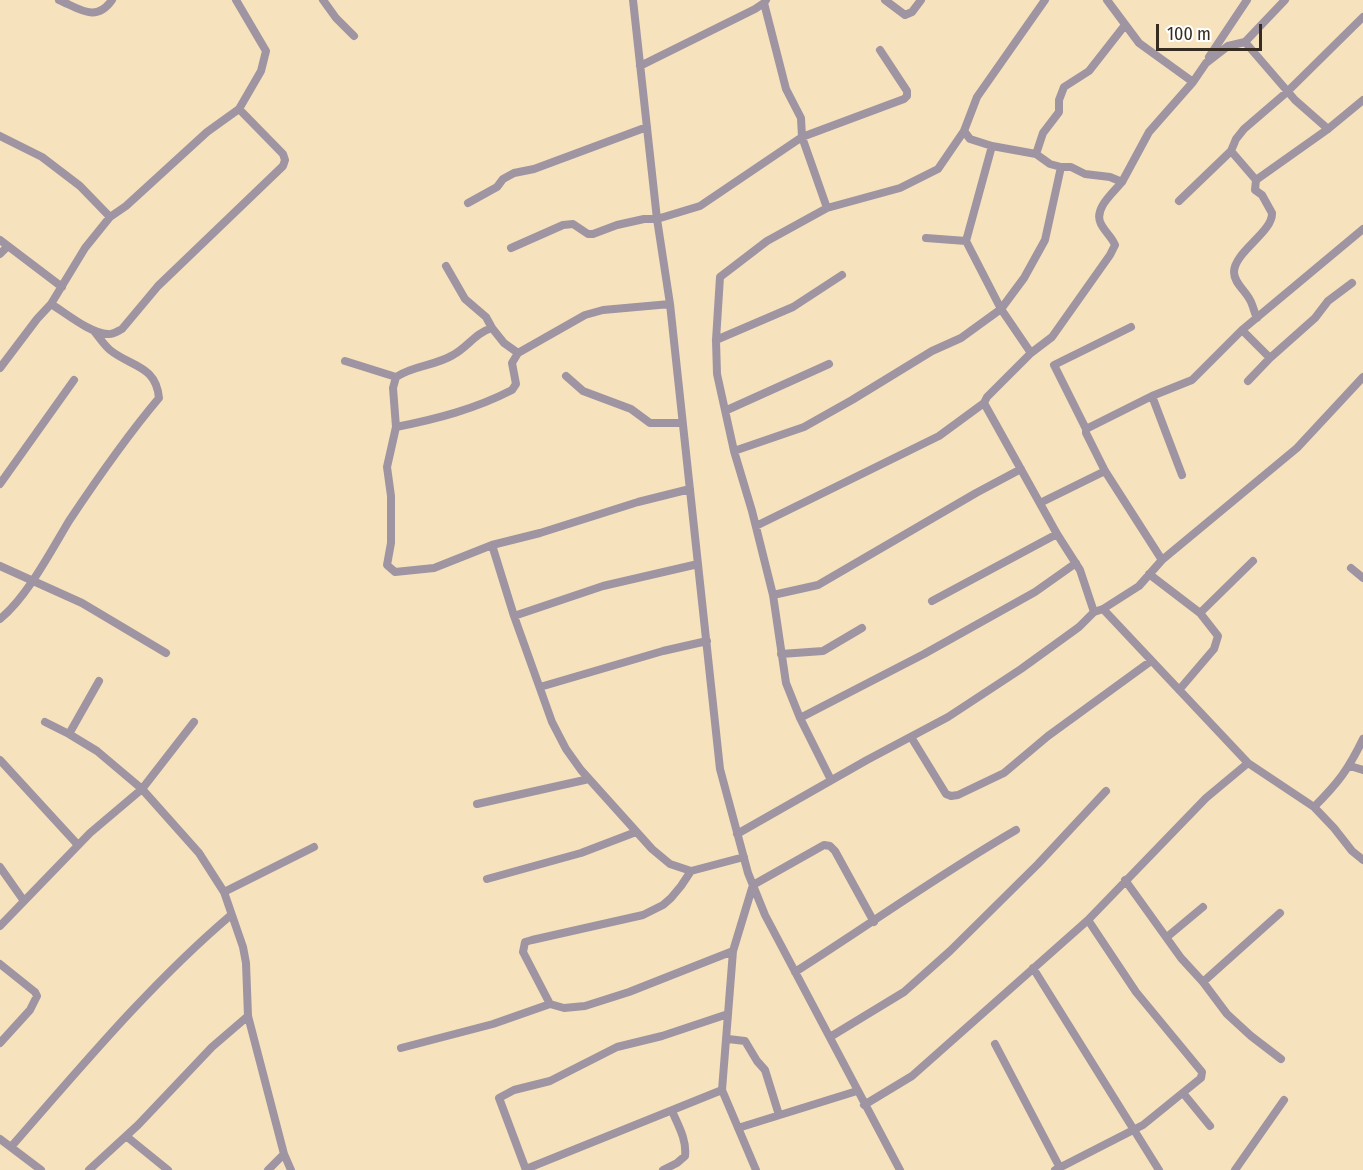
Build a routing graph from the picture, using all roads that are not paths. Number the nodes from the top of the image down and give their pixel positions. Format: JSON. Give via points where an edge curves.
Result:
{"nodes":[{"id":1,"x":59,"y":0,"type":"edge"},
{"id":2,"x":112,"y":0,"type":"edge"},
{"id":3,"x":236,"y":0,"type":"edge"},
{"id":4,"x":323,"y":0,"type":"edge"},
{"id":5,"x":633,"y":0,"type":"edge"},
{"id":6,"x":885,"y":0,"type":"edge"},
{"id":7,"x":921,"y":0,"type":"edge"},
{"id":8,"x":1045,"y":0,"type":"edge"},
{"id":9,"x":1107,"y":0,"type":"edge"},
{"id":10,"x":1247,"y":0,"type":"edge"},
{"id":11,"x":765,"y":2,"type":"edge"},
{"id":12,"x":1281,"y":2,"type":"edge"},
{"id":13,"x":1363,"y":17,"type":"edge"},
{"id":14,"x":1125,"y":25,"type":"junction"},
{"id":15,"x":354,"y":36,"type":"dead end"},
{"id":16,"x":1245,"y":42,"type":"junction"},
{"id":17,"x":880,"y":50,"type":"dead end"},
{"id":18,"x":1206,"y":63,"type":"junction"},
{"id":19,"x":640,"y":66,"type":"junction"},
{"id":20,"x":1193,"y":82,"type":"junction"},
{"id":21,"x":1287,"y":92,"type":"junction"},
{"id":22,"x":1363,"y":100,"type":"edge"},
{"id":23,"x":239,"y":109,"type":"junction"},
{"id":24,"x":647,"y":127,"type":"junction"},
{"id":25,"x":1328,"y":129,"type":"junction"},
{"id":26,"x":964,"y":131,"type":"junction"},
{"id":27,"x":0,"y":136,"type":"edge"},
{"id":28,"x":802,"y":137,"type":"junction"},
{"id":29,"x":992,"y":146,"type":"junction"},
{"id":30,"x":1231,"y":151,"type":"junction"},
{"id":31,"x":1036,"y":154,"type":"junction"},
{"id":32,"x":1061,"y":167,"type":"junction"},
{"id":33,"x":1256,"y":180,"type":"junction"},
{"id":34,"x":1122,"y":182,"type":"junction"},
{"id":35,"x":1179,"y":201,"type":"dead end"},
{"id":36,"x":468,"y":203,"type":"dead end"},
{"id":37,"x":827,"y":208,"type":"junction"},
{"id":38,"x":110,"y":217,"type":"junction"},
{"id":39,"x":657,"y":219,"type":"junction"},
{"id":40,"x":1363,"y":229,"type":"edge"},
{"id":41,"x":926,"y":238,"type":"dead end"},
{"id":42,"x":0,"y":240,"type":"edge"},
{"id":43,"x":966,"y":241,"type":"junction"},
{"id":44,"x":8,"y":246,"type":"junction"},
{"id":45,"x":511,"y":248,"type":"dead end"},
{"id":46,"x":0,"y":254,"type":"edge"},
{"id":47,"x":446,"y":266,"type":"dead end"},
{"id":48,"x":842,"y":275,"type":"dead end"},
{"id":49,"x":1352,"y":283,"type":"dead end"},
{"id":50,"x":62,"y":287,"type":"junction"},
{"id":51,"x":51,"y":304,"type":"junction"},
{"id":52,"x":670,"y":304,"type":"junction"},
{"id":53,"x":1001,"y":309,"type":"junction"},
{"id":54,"x":1257,"y":318,"type":"junction"},
{"id":55,"x":1131,"y":327,"type":"dead end"},
{"id":56,"x":492,"y":328,"type":"junction"},
{"id":57,"x":92,"y":330,"type":"junction"},
{"id":58,"x":1242,"y":330,"type":"junction"},
{"id":59,"x":716,"y":340,"type":"junction"},
{"id":60,"x":518,"y":353,"type":"junction"},
{"id":61,"x":1031,"y":353,"type":"junction"},
{"id":62,"x":1270,"y":358,"type":"junction"},
{"id":63,"x":345,"y":361,"type":"dead end"},
{"id":64,"x":829,"y":364,"type":"dead end"},
{"id":65,"x":0,"y":368,"type":"edge"},
{"id":66,"x":566,"y":376,"type":"dead end"},
{"id":67,"x":396,"y":377,"type":"junction"},
{"id":68,"x":1363,"y":377,"type":"edge"},
{"id":69,"x":74,"y":380,"type":"dead end"},
{"id":70,"x":1248,"y":381,"type":"dead end"},
{"id":71,"x":1152,"y":396,"type":"junction"},
{"id":72,"x":984,"y":403,"type":"junction"},
{"id":73,"x":727,"y":410,"type":"junction"},
{"id":74,"x":682,"y":423,"type":"junction"},
{"id":75,"x":396,"y":427,"type":"junction"},
{"id":76,"x":1086,"y":429,"type":"junction"},
{"id":77,"x":734,"y":450,"type":"junction"},
{"id":78,"x":1021,"y":469,"type":"junction"},
{"id":79,"x":1104,"y":471,"type":"junction"},
{"id":80,"x":1182,"y":475,"type":"dead end"},
{"id":81,"x":0,"y":484,"type":"edge"},
{"id":82,"x":690,"y":489,"type":"junction"},
{"id":83,"x":1040,"y":503,"type":"junction"},
{"id":84,"x":756,"y":526,"type":"junction"},
{"id":85,"x":1057,"y":534,"type":"junction"},
{"id":86,"x":492,"y":545,"type":"junction"},
{"id":87,"x":1162,"y":560,"type":"junction"},
{"id":88,"x":1253,"y":561,"type":"dead end"},
{"id":89,"x":1076,"y":563,"type":"junction"},
{"id":90,"x":698,"y":564,"type":"junction"},
{"id":91,"x":0,"y":566,"type":"edge"},
{"id":92,"x":1351,"y":568,"type":"dead end"},
{"id":93,"x":1149,"y":574,"type":"junction"},
{"id":94,"x":1363,"y":578,"type":"edge"},
{"id":95,"x":32,"y":580,"type":"junction"},
{"id":96,"x":773,"y":595,"type":"junction"},
{"id":97,"x":932,"y":601,"type":"dead end"},
{"id":98,"x":1104,"y":609,"type":"junction"},
{"id":99,"x":1094,"y":612,"type":"junction"},
{"id":100,"x":1200,"y":613,"type":"junction"},
{"id":101,"x":514,"y":616,"type":"junction"},
{"id":102,"x":0,"y":619,"type":"edge"},
{"id":103,"x":862,"y":628,"type":"dead end"},
{"id":104,"x":707,"y":641,"type":"junction"},
{"id":105,"x":166,"y":653,"type":"dead end"},
{"id":106,"x":781,"y":654,"type":"junction"},
{"id":107,"x":1151,"y":661,"type":"junction"},
{"id":108,"x":99,"y":681,"type":"dead end"},
{"id":109,"x":540,"y":687,"type":"junction"},
{"id":110,"x":1179,"y":690,"type":"junction"},
{"id":111,"x":800,"y":718,"type":"junction"},
{"id":112,"x":45,"y":722,"type":"dead end"},
{"id":113,"x":194,"y":722,"type":"dead end"},
{"id":114,"x":69,"y":734,"type":"junction"},
{"id":115,"x":911,"y":737,"type":"junction"},
{"id":116,"x":1363,"y":739,"type":"edge"},
{"id":117,"x":0,"y":760,"type":"edge"},
{"id":118,"x":1248,"y":763,"type":"junction"},
{"id":119,"x":1350,"y":766,"type":"junction"},
{"id":120,"x":1363,"y":770,"type":"edge"},
{"id":121,"x":589,"y":778,"type":"junction"},
{"id":122,"x":831,"y":780,"type":"junction"},
{"id":123,"x":142,"y":789,"type":"junction"},
{"id":124,"x":1106,"y":791,"type":"dead end"},
{"id":125,"x":477,"y":804,"type":"dead end"},
{"id":126,"x":1314,"y":807,"type":"junction"},
{"id":127,"x":1016,"y":830,"type":"dead end"},
{"id":128,"x":636,"y":832,"type":"junction"},
{"id":129,"x":737,"y":834,"type":"junction"},
{"id":130,"x":78,"y":845,"type":"junction"},
{"id":131,"x":314,"y":847,"type":"dead end"},
{"id":132,"x":744,"y":857,"type":"junction"},
{"id":133,"x":1363,"y":860,"type":"edge"},
{"id":134,"x":0,"y":867,"type":"edge"},
{"id":135,"x":691,"y":871,"type":"junction"},
{"id":136,"x":487,"y":879,"type":"dead end"},
{"id":137,"x":1125,"y":880,"type":"junction"},
{"id":138,"x":753,"y":885,"type":"junction"},
{"id":139,"x":224,"y":892,"type":"junction"},
{"id":140,"x":24,"y":901,"type":"junction"},
{"id":141,"x":1203,"y":907,"type":"dead end"},
{"id":142,"x":1280,"y":913,"type":"dead end"},
{"id":143,"x":231,"y":915,"type":"junction"},
{"id":144,"x":1088,"y":920,"type":"junction"},
{"id":145,"x":874,"y":922,"type":"junction"},
{"id":146,"x":0,"y":926,"type":"edge"},
{"id":147,"x":1167,"y":937,"type":"junction"},
{"id":148,"x":733,"y":951,"type":"junction"},
{"id":149,"x":0,"y":964,"type":"edge"},
{"id":150,"x":1033,"y":968,"type":"junction"},
{"id":151,"x":795,"y":972,"type":"junction"},
{"id":152,"x":1203,"y":982,"type":"junction"},
{"id":153,"x":550,"y":1004,"type":"junction"},
{"id":154,"x":728,"y":1014,"type":"junction"},
{"id":155,"x":248,"y":1016,"type":"junction"},
{"id":156,"x":830,"y":1037,"type":"junction"},
{"id":157,"x":728,"y":1039,"type":"junction"},
{"id":158,"x":0,"y":1043,"type":"edge"},
{"id":159,"x":995,"y":1044,"type":"dead end"},
{"id":160,"x":401,"y":1048,"type":"dead end"},
{"id":161,"x":1281,"y":1059,"type":"dead end"},
{"id":162,"x":723,"y":1090,"type":"junction"},
{"id":163,"x":857,"y":1091,"type":"junction"},
{"id":164,"x":1183,"y":1093,"type":"junction"},
{"id":165,"x":1284,"y":1100,"type":"dead end"},
{"id":166,"x":864,"y":1105,"type":"junction"},
{"id":167,"x":672,"y":1111,"type":"junction"},
{"id":168,"x":779,"y":1115,"type":"junction"},
{"id":169,"x":1210,"y":1126,"type":"dead end"},
{"id":170,"x":738,"y":1128,"type":"junction"},
{"id":171,"x":1134,"y":1130,"type":"junction"},
{"id":172,"x":126,"y":1136,"type":"junction"},
{"id":173,"x":0,"y":1139,"type":"edge"},
{"id":174,"x":11,"y":1147,"type":"junction"},
{"id":175,"x":284,"y":1154,"type":"junction"},
{"id":176,"x":1057,"y":1168,"type":"edge"},
{"id":177,"x":40,"y":1170,"type":"edge"},
{"id":178,"x":89,"y":1170,"type":"edge"},
{"id":179,"x":168,"y":1170,"type":"edge"},
{"id":180,"x":268,"y":1170,"type":"edge"},
{"id":181,"x":291,"y":1170,"type":"edge"},
{"id":182,"x":526,"y":1170,"type":"edge"},
{"id":183,"x":663,"y":1170,"type":"edge"},
{"id":184,"x":756,"y":1170,"type":"edge"},
{"id":185,"x":900,"y":1170,"type":"edge"},
{"id":186,"x":1159,"y":1170,"type":"edge"},
{"id":187,"x":1235,"y":1170,"type":"edge"}],
"edges":[{"from":1,"to":2,"type":"street","via":[[92,14],[105,10]]},
{"from":3,"to":23,"type":"street","via":[[266,51],[261,71]]},
{"from":4,"to":15,"type":"street"},
{"from":5,"to":19,"type":"street"},
{"from":6,"to":7,"type":"street","via":[[905,15]]},
{"from":8,"to":26,"type":"street","via":[[977,97]]},
{"from":9,"to":14,"type":"street"},
{"from":10,"to":18,"type":"street"},
{"from":11,"to":19,"type":"street"},
{"from":11,"to":28,"type":"street","via":[[786,89],[801,118]]},
{"from":12,"to":16,"type":"street"},
{"from":13,"to":21,"type":"street"},
{"from":14,"to":20,"type":"street","via":[[1139,43]]},
{"from":14,"to":31,"type":"street","via":[[1089,71],[1064,87],[1059,112],[1043,133]]},
{"from":16,"to":18,"type":"street","via":[[1228,46]]},
{"from":16,"to":21,"type":"street"},
{"from":17,"to":28,"type":"street","via":[[907,96]]},
{"from":18,"to":20,"type":"street"},
{"from":19,"to":24,"type":"street"},
{"from":20,"to":34,"type":"street","via":[[1149,132]]},
{"from":21,"to":25,"type":"street"},
{"from":21,"to":30,"type":"street","via":[[1244,129]]},
{"from":22,"to":25,"type":"street"},
{"from":23,"to":38,"type":"street"},
{"from":23,"to":57,"type":"street","via":[[283,154],[283,166],[158,286],[122,329],[108,334]]},
{"from":24,"to":36,"type":"street","via":[[514,173]]},
{"from":24,"to":39,"type":"street"},
{"from":25,"to":33,"type":"street"},
{"from":26,"to":29,"type":"street","via":[[970,139]]},
{"from":26,"to":37,"type":"street","via":[[938,168],[925,176],[900,188]]},
{"from":27,"to":38,"type":"street","via":[[42,157],[80,186]]},
{"from":28,"to":37,"type":"street"},
{"from":28,"to":39,"type":"street","via":[[700,206]]},
{"from":29,"to":31,"type":"street"},
{"from":29,"to":43,"type":"street"},
{"from":30,"to":33,"type":"street"},
{"from":30,"to":35,"type":"street"},
{"from":31,"to":32,"type":"street"},
{"from":32,"to":34,"type":"street"},
{"from":32,"to":53,"type":"street","via":[[1045,240]]},
{"from":33,"to":54,"type":"street","via":[[1255,190],[1262,195],[1272,218],[1233,273],[1250,298]]},
{"from":34,"to":61,"type":"street","via":[[1098,217],[1115,245],[1110,255],[1052,338]]},
{"from":37,"to":59,"type":"street","via":[[767,241],[720,277]]},
{"from":38,"to":50,"type":"street"},
{"from":39,"to":45,"type":"street","via":[[616,225],[593,234],[573,224],[563,225]]},
{"from":39,"to":52,"type":"street"},
{"from":40,"to":54,"type":"street"},
{"from":41,"to":43,"type":"street"},
{"from":42,"to":44,"type":"street"},
{"from":43,"to":53,"type":"street"},
{"from":44,"to":46,"type":"street"},
{"from":44,"to":50,"type":"street"},
{"from":47,"to":56,"type":"street","via":[[465,299],[486,317]]},
{"from":48,"to":59,"type":"street","via":[[793,307]]},
{"from":49,"to":62,"type":"street"},
{"from":50,"to":51,"type":"street"},
{"from":51,"to":57,"type":"street"},
{"from":51,"to":65,"type":"street"},
{"from":52,"to":60,"type":"street","via":[[585,315]]},
{"from":52,"to":74,"type":"street"},
{"from":53,"to":61,"type":"street"},
{"from":53,"to":77,"type":"street","via":[[960,338],[804,427]]},
{"from":54,"to":58,"type":"street"},
{"from":55,"to":76,"type":"street","via":[[1054,365]]},
{"from":56,"to":60,"type":"street"},
{"from":56,"to":67,"type":"street","via":[[480,331],[454,355]]},
{"from":57,"to":95,"type":"street","via":[[109,350],[145,370],[158,385],[159,398],[128,435]]},
{"from":58,"to":62,"type":"street"},
{"from":58,"to":71,"type":"street","via":[[1192,380]]},
{"from":59,"to":73,"type":"street","via":[[717,374]]},
{"from":60,"to":75,"type":"street","via":[[512,363],[516,384],[512,390],[450,416]]},
{"from":61,"to":72,"type":"street"},
{"from":62,"to":70,"type":"street"},
{"from":63,"to":67,"type":"street"},
{"from":64,"to":73,"type":"street"},
{"from":66,"to":74,"type":"street","via":[[583,391],[631,409],[650,423]]},
{"from":67,"to":75,"type":"street"},
{"from":68,"to":87,"type":"street","via":[[1297,448]]},
{"from":69,"to":81,"type":"street"},
{"from":71,"to":76,"type":"street"},
{"from":71,"to":80,"type":"street"},
{"from":72,"to":78,"type":"street"},
{"from":72,"to":84,"type":"street","via":[[939,436]]},
{"from":73,"to":77,"type":"street"},
{"from":74,"to":82,"type":"street"},
{"from":75,"to":86,"type":"street","via":[[387,467],[391,496],[387,565],[391,570],[434,568]]},
{"from":76,"to":79,"type":"street"},
{"from":77,"to":84,"type":"street"},
{"from":78,"to":83,"type":"street"},
{"from":78,"to":96,"type":"street","via":[[819,585]]},
{"from":79,"to":83,"type":"street"},
{"from":79,"to":87,"type":"street"},
{"from":82,"to":86,"type":"street"},
{"from":82,"to":90,"type":"street"},
{"from":83,"to":85,"type":"street"},
{"from":84,"to":96,"type":"street"},
{"from":85,"to":89,"type":"street"},
{"from":85,"to":97,"type":"street"},
{"from":86,"to":101,"type":"street"},
{"from":87,"to":93,"type":"street"},
{"from":88,"to":100,"type":"street"},
{"from":89,"to":99,"type":"street"},
{"from":89,"to":111,"type":"street","via":[[924,654]]},
{"from":90,"to":101,"type":"street","via":[[603,586]]},
{"from":90,"to":104,"type":"street"},
{"from":91,"to":95,"type":"street"},
{"from":92,"to":94,"type":"street"},
{"from":93,"to":98,"type":"street","via":[[1139,586]]},
{"from":93,"to":100,"type":"street"},
{"from":95,"to":102,"type":"street"},
{"from":95,"to":105,"type":"street","via":[[82,603]]},
{"from":96,"to":106,"type":"street"},
{"from":98,"to":99,"type":"street"},
{"from":98,"to":107,"type":"street"},
{"from":99,"to":115,"type":"street","via":[[1021,669]]},
{"from":100,"to":110,"type":"street","via":[[1218,636],[1214,649]]},
{"from":101,"to":109,"type":"street"},
{"from":103,"to":106,"type":"street","via":[[823,651]]},
{"from":104,"to":109,"type":"street"},
{"from":104,"to":129,"type":"street","via":[[720,769]]},
{"from":106,"to":111,"type":"street","via":[[786,683]]},
{"from":107,"to":110,"type":"street"},
{"from":107,"to":115,"type":"street","via":[[1004,772],[958,795],[946,794]]},
{"from":108,"to":114,"type":"street"},
{"from":109,"to":121,"type":"street","via":[[566,749]]},
{"from":110,"to":118,"type":"street"},
{"from":111,"to":122,"type":"street"},
{"from":112,"to":114,"type":"street"},
{"from":113,"to":123,"type":"street"},
{"from":114,"to":123,"type":"street","via":[[97,751]]},
{"from":115,"to":122,"type":"street"},
{"from":116,"to":119,"type":"street"},
{"from":117,"to":130,"type":"street"},
{"from":118,"to":126,"type":"street"},
{"from":118,"to":137,"type":"street","via":[[1206,798]]},
{"from":119,"to":120,"type":"street"},
{"from":119,"to":126,"type":"street"},
{"from":121,"to":125,"type":"street"},
{"from":121,"to":128,"type":"street"},
{"from":122,"to":129,"type":"street"},
{"from":123,"to":130,"type":"street"},
{"from":123,"to":139,"type":"street","via":[[199,853]]},
{"from":124,"to":156,"type":"street","via":[[1038,864],[904,992]]},
{"from":126,"to":133,"type":"street"},
{"from":127,"to":145,"type":"street"},
{"from":128,"to":135,"type":"street","via":[[663,860]]},
{"from":128,"to":136,"type":"street","via":[[581,853]]},
{"from":129,"to":132,"type":"street"},
{"from":130,"to":140,"type":"street"},
{"from":131,"to":139,"type":"street"},
{"from":132,"to":135,"type":"street"},
{"from":132,"to":138,"type":"street"},
{"from":134,"to":140,"type":"street"},
{"from":135,"to":153,"type":"street","via":[[663,905],[643,915],[525,942],[523,952]]},
{"from":137,"to":144,"type":"street"},
{"from":137,"to":147,"type":"street"},
{"from":138,"to":145,"type":"street","via":[[824,845],[830,846]]},
{"from":138,"to":148,"type":"street"},
{"from":138,"to":151,"type":"street"},
{"from":139,"to":143,"type":"street"},
{"from":140,"to":146,"type":"street"},
{"from":141,"to":147,"type":"street"},
{"from":142,"to":152,"type":"street"},
{"from":143,"to":155,"type":"street","via":[[246,963]]},
{"from":143,"to":174,"type":"street","via":[[163,978]]},
{"from":144,"to":150,"type":"street"},
{"from":144,"to":164,"type":"street","via":[[1136,992],[1202,1072],[1202,1078]]},
{"from":145,"to":151,"type":"street"},
{"from":147,"to":152,"type":"street"},
{"from":148,"to":153,"type":"street","via":[[585,1006],[564,1008]]},
{"from":148,"to":154,"type":"street"},
{"from":149,"to":158,"type":"street","via":[[37,996],[30,1010]]},
{"from":150,"to":166,"type":"street","via":[[912,1076]]},
{"from":150,"to":171,"type":"street"},
{"from":151,"to":156,"type":"street"},
{"from":152,"to":161,"type":"street","via":[[1227,1014]]},
{"from":153,"to":160,"type":"street","via":[[493,1024]]},
{"from":154,"to":157,"type":"street"},
{"from":154,"to":182,"type":"street","via":[[617,1047],[549,1081],[499,1098]]},
{"from":155,"to":172,"type":"street","via":[[212,1047]]},
{"from":155,"to":175,"type":"street"},
{"from":156,"to":163,"type":"street"},
{"from":157,"to":162,"type":"street"},
{"from":157,"to":168,"type":"street","via":[[745,1041],[765,1070]]},
{"from":159,"to":176,"type":"street"},
{"from":162,"to":167,"type":"street"},
{"from":162,"to":170,"type":"street"},
{"from":163,"to":166,"type":"street"},
{"from":163,"to":168,"type":"street"},
{"from":164,"to":169,"type":"street"},
{"from":164,"to":171,"type":"street"},
{"from":165,"to":187,"type":"street"},
{"from":166,"to":185,"type":"street"},
{"from":167,"to":182,"type":"street"},
{"from":167,"to":183,"type":"street","via":[[686,1147],[685,1156]]},
{"from":168,"to":170,"type":"street"},
{"from":170,"to":184,"type":"street"},
{"from":171,"to":176,"type":"street"},
{"from":171,"to":186,"type":"street"},
{"from":172,"to":178,"type":"street"},
{"from":172,"to":179,"type":"street"},
{"from":173,"to":174,"type":"street"},
{"from":174,"to":177,"type":"street"},
{"from":175,"to":180,"type":"street"},
{"from":175,"to":181,"type":"street"}]}
